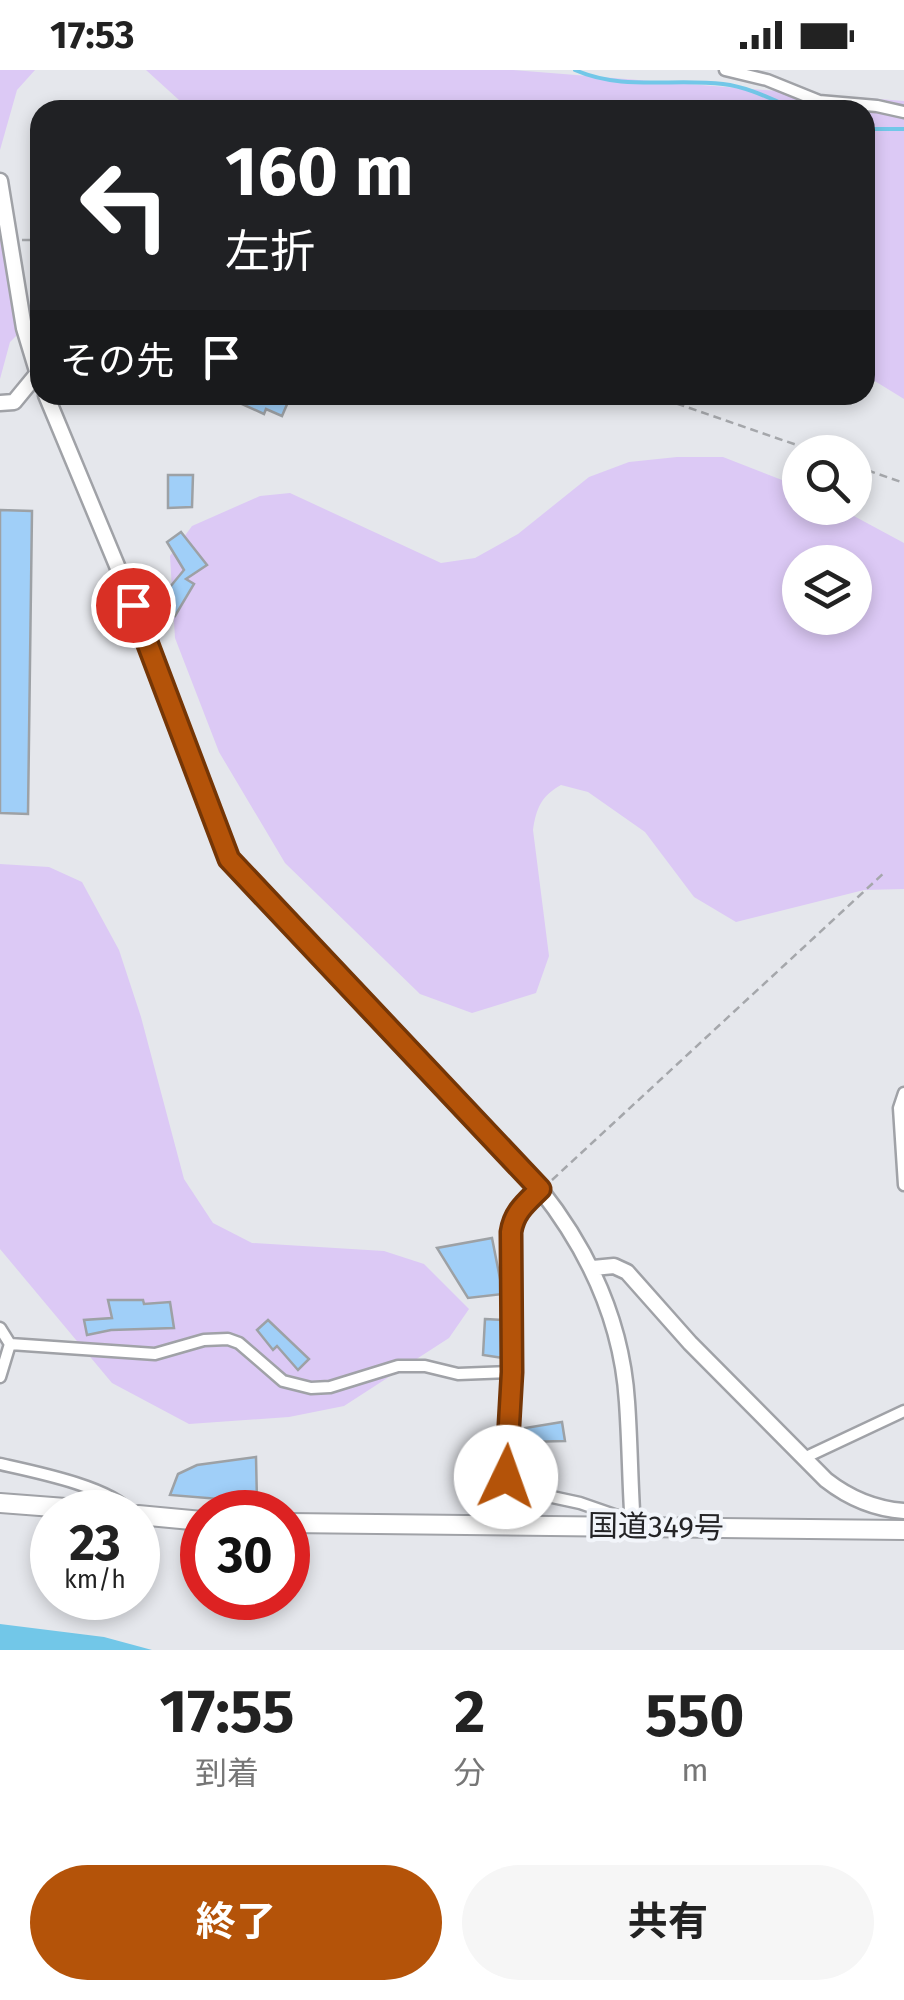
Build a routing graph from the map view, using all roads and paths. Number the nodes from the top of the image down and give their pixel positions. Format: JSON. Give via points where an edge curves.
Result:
{"nodes":[{"id":1,"x":725,"y":70,"type":"edge"},
{"id":2,"x":815,"y":100,"type":"edge"},
{"id":3,"x":875,"y":106,"type":"edge"},
{"id":4,"x":904,"y":112,"type":"edge"},
{"id":5,"x":0,"y":182,"type":"edge"},
{"id":6,"x":8,"y":240,"type":"junction"},
{"id":7,"x":30,"y":240,"type":"edge"},
{"id":8,"x":30,"y":349,"type":"edge"},
{"id":9,"x":30,"y":386,"type":"edge"},
{"id":10,"x":0,"y":403,"type":"edge"},
{"id":11,"x":50,"y":405,"type":"edge"},
{"id":12,"x":681,"y":405,"type":"edge"},
{"id":13,"x":782,"y":440,"type":"edge"},
{"id":14,"x":872,"y":472,"type":"edge"},
{"id":15,"x":904,"y":483,"type":"edge"},
{"id":16,"x":885,"y":872,"type":"dead end"},
{"id":17,"x":904,"y":1093,"type":"edge"},
{"id":18,"x":904,"y":1186,"type":"edge"},
{"id":19,"x":540,"y":1189,"type":"junction"},
{"id":20,"x":592,"y":1268,"type":"junction"},
{"id":21,"x":0,"y":1328,"type":"edge"},
{"id":22,"x":10,"y":1344,"type":"junction"},
{"id":23,"x":512,"y":1372,"type":"junction"},
{"id":24,"x":0,"y":1377,"type":"edge"},
{"id":25,"x":904,"y":1411,"type":"edge"},
{"id":26,"x":804,"y":1458,"type":"junction"},
{"id":27,"x":0,"y":1464,"type":"edge"},
{"id":28,"x":92,"y":1490,"type":"edge"},
{"id":29,"x":0,"y":1502,"type":"edge"},
{"id":30,"x":30,"y":1505,"type":"edge"},
{"id":31,"x":904,"y":1510,"type":"edge"},
{"id":32,"x":310,"y":1523,"type":"edge"},
{"id":33,"x":632,"y":1524,"type":"junction"},
{"id":34,"x":902,"y":1533,"type":"edge"}],
"edges":[{"from":1,"to":2,"type":"street"},
{"from":3,"to":4,"type":"street"},
{"from":5,"to":6,"type":"street"},
{"from":6,"to":7,"type":"path"},
{"from":6,"to":8,"type":"street"},
{"from":9,"to":10,"type":"street","via":[[14,402]]},
{"from":11,"to":19,"type":"street","via":[[146,633],[229,859]]},
{"from":12,"to":13,"type":"path"},
{"from":14,"to":15,"type":"path"},
{"from":16,"to":19,"type":"path"},
{"from":17,"to":18,"type":"street"},
{"from":19,"to":20,"type":"street"},
{"from":19,"to":23,"type":"street","via":[[513,1218]]},
{"from":20,"to":26,"type":"street","via":[[627,1272]]},
{"from":20,"to":33,"type":"street","via":[[623,1367]]},
{"from":21,"to":22,"type":"street"},
{"from":22,"to":23,"type":"street","via":[[155,1354],[228,1339],[282,1380],[311,1388],[398,1366]]},
{"from":22,"to":24,"type":"street"},
{"from":23,"to":33,"type":"street","via":[[506,1477],[511,1488],[580,1503]]},
{"from":25,"to":26,"type":"street"},
{"from":26,"to":31,"type":"street","via":[[844,1494]]},
{"from":27,"to":28,"type":"street"},
{"from":29,"to":30,"type":"highway"},
{"from":32,"to":33,"type":"highway","name":"国道349号"},
{"from":33,"to":34,"type":"highway","name":"国道349号"}]}
